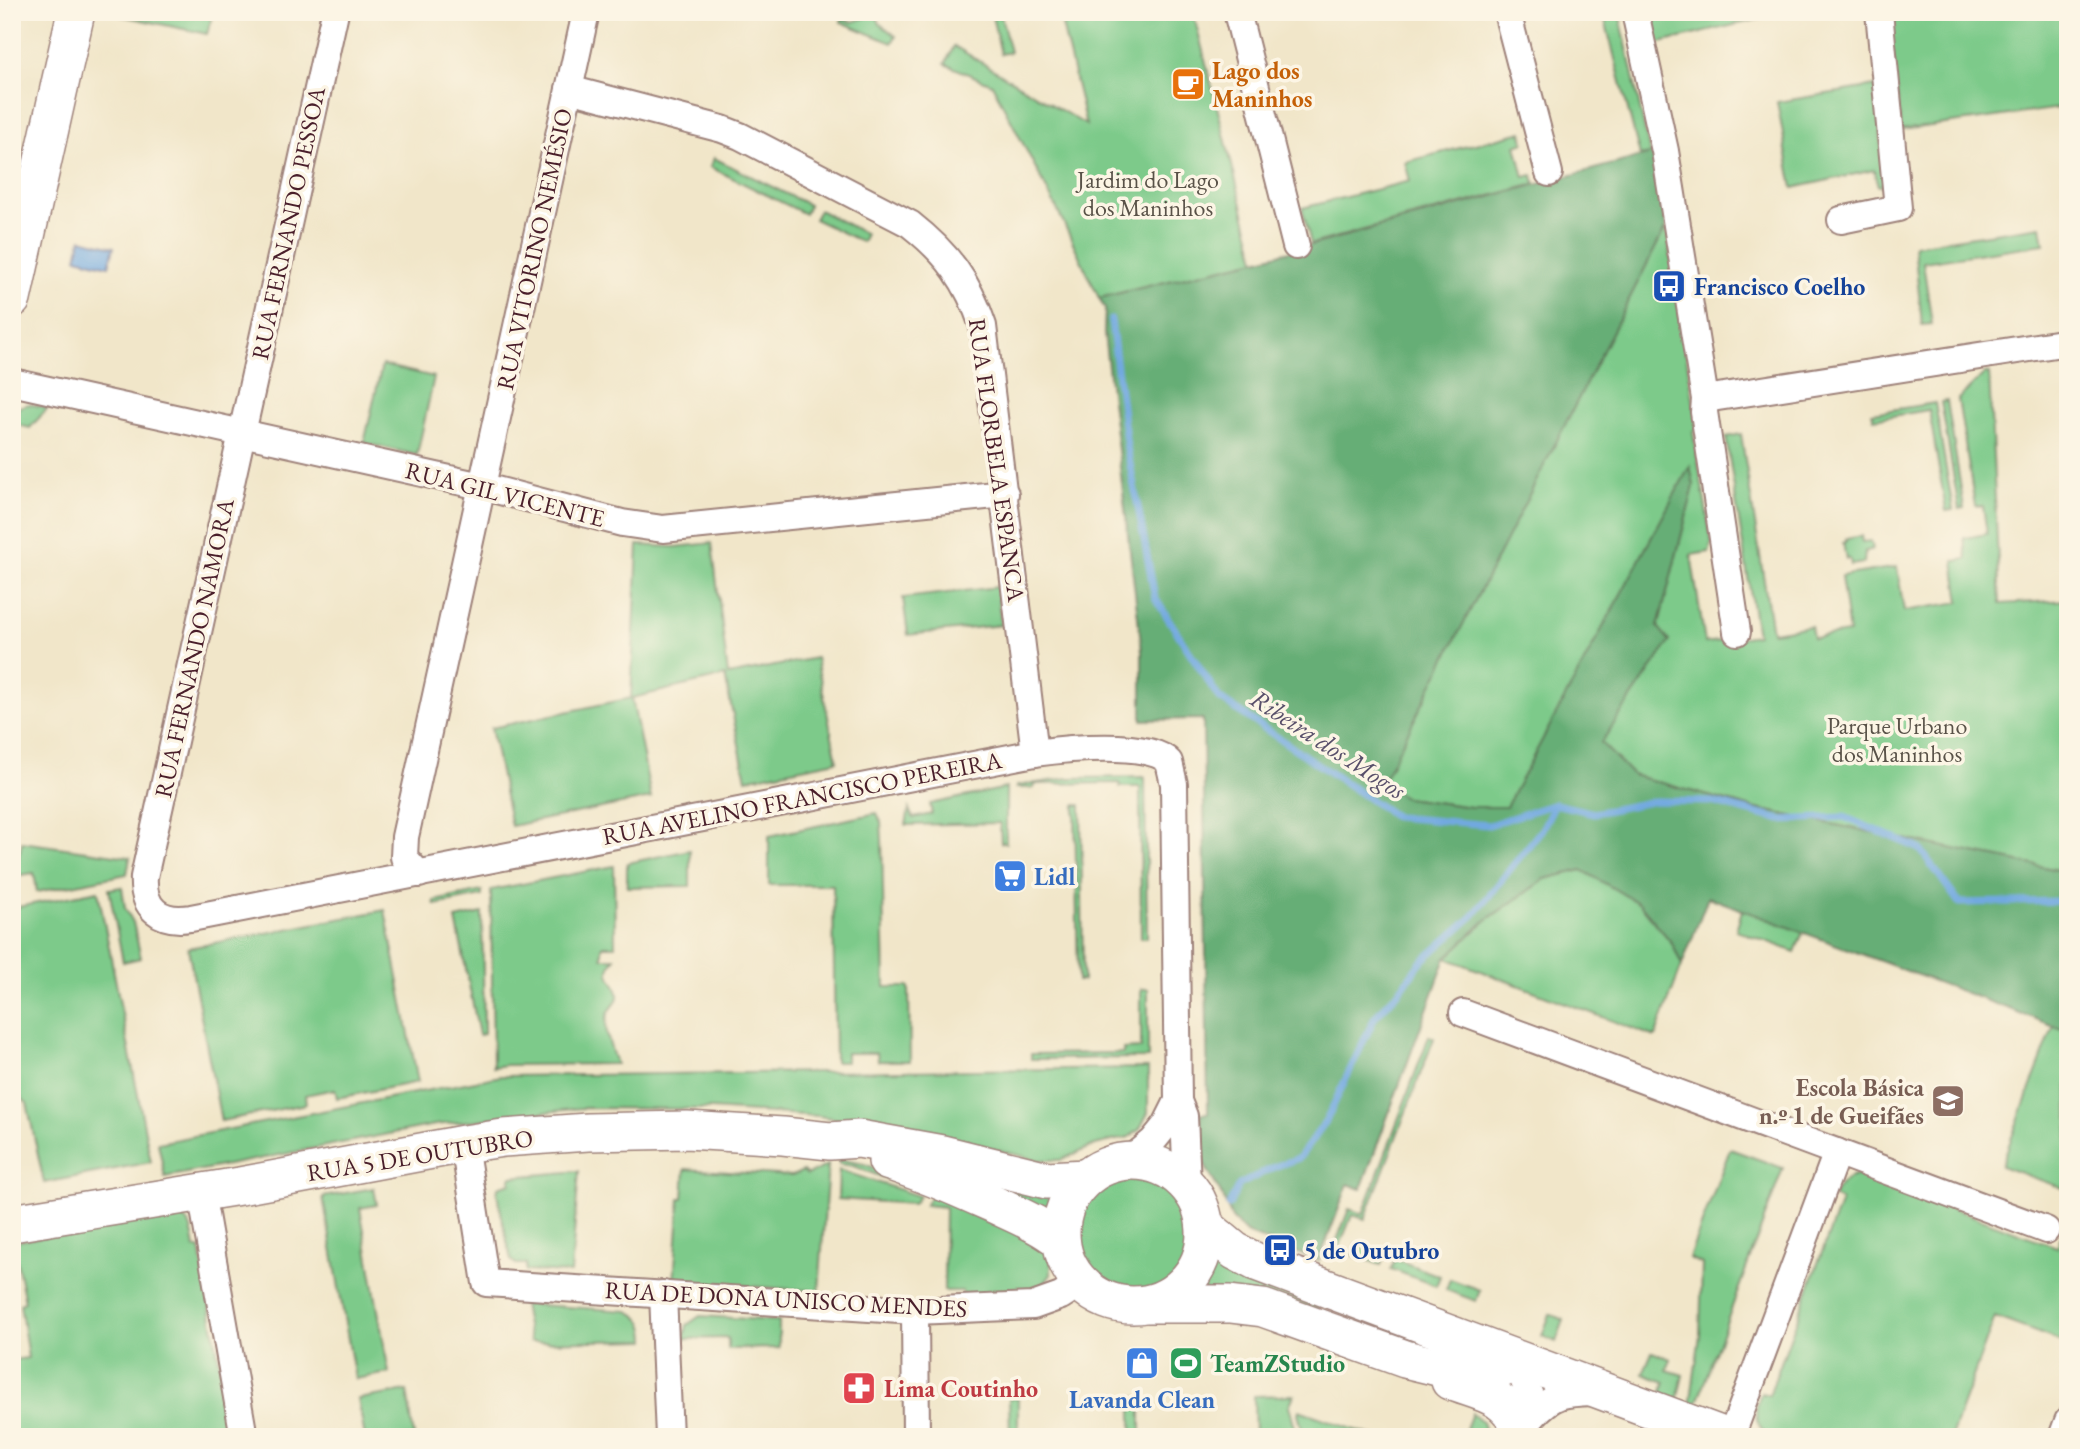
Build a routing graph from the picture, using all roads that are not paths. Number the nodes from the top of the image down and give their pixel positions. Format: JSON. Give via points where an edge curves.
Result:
{"nodes":[{"id":1,"x":76,"y":12,"type":"edge"},
{"id":2,"x":335,"y":12,"type":"edge"},
{"id":3,"x":586,"y":12,"type":"edge"},
{"id":4,"x":1237,"y":12,"type":"edge"},
{"id":5,"x":1507,"y":12,"type":"edge"},
{"id":6,"x":1635,"y":12,"type":"edge"},
{"id":7,"x":1879,"y":12,"type":"edge"},
{"id":8,"x":569,"y":89,"type":"junction"},
{"id":9,"x":1549,"y":173,"type":"dead end"},
{"id":10,"x":1842,"y":220,"type":"dead end"},
{"id":11,"x":1296,"y":246,"type":"dead end"},
{"id":12,"x":12,"y":299,"type":"edge"},
{"id":13,"x":2068,"y":342,"type":"edge"},
{"id":14,"x":12,"y":382,"type":"edge"},
{"id":15,"x":1705,"y":399,"type":"junction"},
{"id":16,"x":241,"y":434,"type":"junction"},
{"id":17,"x":481,"y":486,"type":"junction"},
{"id":18,"x":1004,"y":494,"type":"junction"},
{"id":19,"x":1737,"y":632,"type":"dead end"},
{"id":20,"x":1035,"y":753,"type":"junction"},
{"id":21,"x":147,"y":862,"type":"joint"},
{"id":22,"x":419,"y":874,"type":"junction"},
{"id":23,"x":1463,"y":1013,"type":"dead end"},
{"id":24,"x":1178,"y":1101,"type":"junction"},
{"id":25,"x":830,"y":1142,"type":"junction"},
{"id":26,"x":464,"y":1144,"type":"junction"},
{"id":27,"x":1837,"y":1152,"type":"junction"},
{"id":28,"x":1130,"y":1160,"type":"junction"},
{"id":29,"x":1086,"y":1178,"type":"junction"},
{"id":30,"x":1187,"y":1184,"type":"junction"},
{"id":31,"x":201,"y":1192,"type":"junction"},
{"id":32,"x":12,"y":1223,"type":"edge"},
{"id":33,"x":1205,"y":1226,"type":"junction"},
{"id":34,"x":2046,"y":1230,"type":"dead end"},
{"id":35,"x":1061,"y":1241,"type":"junction"},
{"id":36,"x":1081,"y":1283,"type":"junction"},
{"id":37,"x":663,"y":1294,"type":"junction"},
{"id":38,"x":1141,"y":1304,"type":"junction"},
{"id":39,"x":915,"y":1311,"type":"junction"},
{"id":40,"x":1405,"y":1359,"type":"junction"},
{"id":41,"x":1515,"y":1359,"type":"junction"},
{"id":42,"x":1604,"y":1391,"type":"junction"},
{"id":43,"x":2068,"y":1421,"type":"edge"},
{"id":44,"x":1523,"y":1427,"type":"edge"},
{"id":45,"x":244,"y":1437,"type":"edge"},
{"id":46,"x":669,"y":1437,"type":"edge"},
{"id":47,"x":916,"y":1437,"type":"edge"},
{"id":48,"x":1729,"y":1437,"type":"edge"},
{"id":49,"x":2062,"y":1437,"type":"edge"}],
"edges":[{"from":1,"to":12,"type":"main road"},
{"from":2,"to":16,"type":"street","name":"RUA FERNANDO PESSOA"},
{"from":3,"to":8,"type":"street","name":"RUA VITORINO NEMÉSIO"},
{"from":4,"to":11,"type":"street"},
{"from":5,"to":9,"type":"street"},
{"from":6,"to":15,"type":"street","via":[[1665,151]]},
{"from":7,"to":10,"type":"street","via":[[1898,208]]},
{"from":8,"to":17,"type":"street","name":"RUA VITORINO NEMÉSIO"},
{"from":8,"to":18,"type":"street","name":"RUA FLORBELA ESPANCA","via":[[731,132],[889,211],[930,240],[961,275],[983,326]]},
{"from":13,"to":15,"type":"street"},
{"from":14,"to":16,"type":"street","name":"RUA GIL VICENTE"},
{"from":15,"to":19,"type":"street"},
{"from":16,"to":17,"type":"street","name":"RUA GIL VICENTE"},
{"from":16,"to":21,"type":"street","name":"RUA FERNANDO NAMORA"},
{"from":17,"to":18,"type":"street","name":"RUA GIL VICENTE","via":[[622,523],[663,529]]},
{"from":17,"to":22,"type":"street","name":"RUA VITORINO NEMÉSIO","via":[[405,837],[404,858]]},
{"from":18,"to":20,"type":"street","name":"RUA FLORBELA ESPANCA"},
{"from":20,"to":22,"type":"street","name":"RUA AVELINO FRANCISCO PEREIRA"},
{"from":20,"to":24,"type":"street","name":"RUA AVELINO FRANCISCO PEREIRA","via":[[1134,748],[1154,752],[1169,762],[1174,784]]},
{"from":21,"to":22,"type":"street","name":"RUA AVELINO FRANCISCO PEREIRA","via":[[146,900],[159,914],[175,919]]},
{"from":23,"to":27,"type":"street"},
{"from":24,"to":28,"type":"street","via":[[1153,1141]]},
{"from":24,"to":30,"type":"street","name":"RUA AVELINO FRANCISCO PEREIRA","via":[[1184,1116]]},
{"from":25,"to":26,"type":"main road","name":"RUA 5 DE OUTUBRO","via":[[735,1132],[638,1130]]},
{"from":25,"to":29,"type":"main road","name":"RUA 5 DE OUTUBRO","via":[[859,1139],[1047,1180]]},
{"from":25,"to":35,"type":"main road","name":"RUA 5 DE OUTUBRO","via":[[935,1178],[1041,1226]]},
{"from":26,"to":31,"type":"main road","name":"RUA 5 DE OUTUBRO"},
{"from":26,"to":37,"type":"street","name":"RUA DE DONA UNISCO MENDES","via":[[486,1283]]},
{"from":27,"to":34,"type":"street"},
{"from":27,"to":48,"type":"street"},
{"from":28,"to":29,"type":"main road","name":"RUA 5 DE OUTUBRO","via":[[1106,1166]]},
{"from":28,"to":30,"type":"main road","via":[[1161,1165]]},
{"from":29,"to":35,"type":"main road","name":"RUA 5 DE OUTUBRO","via":[[1065,1206]]},
{"from":30,"to":33,"type":"main road","via":[[1200,1203]]},
{"from":31,"to":32,"type":"main road","name":"RUA 5 DE OUTUBRO"},
{"from":31,"to":45,"type":"street"},
{"from":33,"to":38,"type":"main road","via":[[1202,1254],[1190,1278],[1164,1298]]},
{"from":33,"to":41,"type":"main road","via":[[1256,1262]]},
{"from":35,"to":36,"type":"main road","name":"RUA 5 DE OUTUBRO"},
{"from":36,"to":38,"type":"main road","via":[[1102,1298]]},
{"from":36,"to":39,"type":"street","name":"RUA DE DONA UNISCO MENDES","via":[[1033,1306]]},
{"from":37,"to":39,"type":"street","name":"RUA DE DONA UNISCO MENDES"},
{"from":37,"to":46,"type":"street"},
{"from":38,"to":40,"type":"main road","via":[[1263,1308]]},
{"from":39,"to":47,"type":"street"},
{"from":40,"to":41,"type":"main road","via":[[1471,1375],[1487,1375]]},
{"from":40,"to":44,"type":"main road","via":[[1499,1399]]},
{"from":41,"to":42,"type":"main road"},
{"from":41,"to":44,"type":"street","via":[[1530,1396]]},
{"from":42,"to":44,"type":"street","via":[[1561,1394],[1542,1404]]},
{"from":42,"to":48,"type":"main road"},
{"from":43,"to":49,"type":"street"}]}
